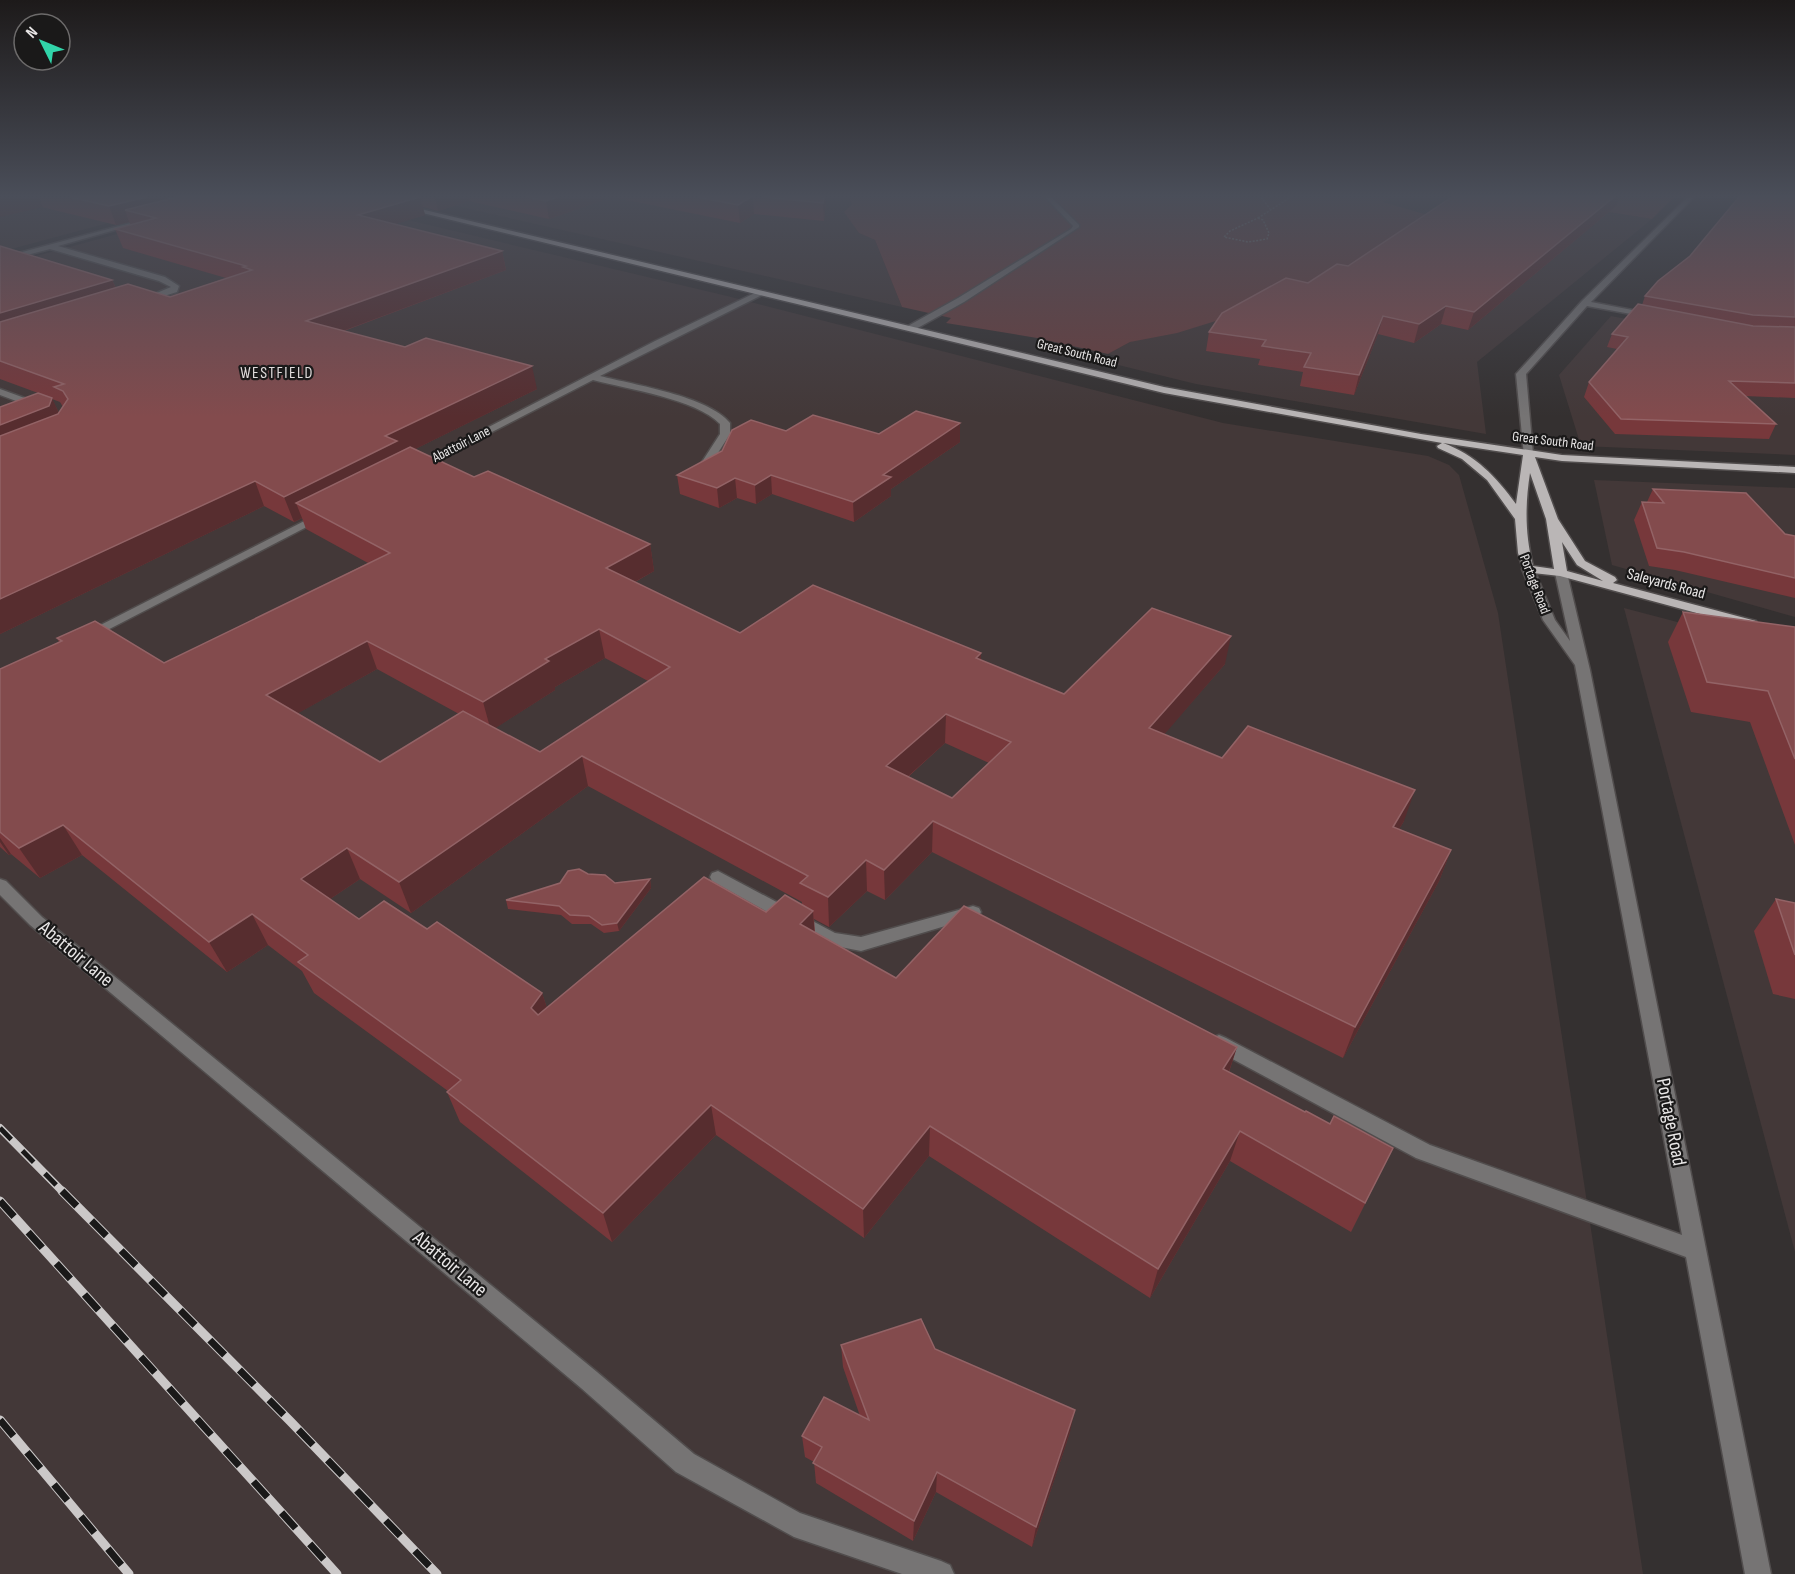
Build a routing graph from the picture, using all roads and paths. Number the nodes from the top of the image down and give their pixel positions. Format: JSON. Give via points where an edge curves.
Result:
{"nodes":[{"id":1,"x":133,"y":270,"type":"edge"},
{"id":2,"x":669,"y":270,"type":"edge"},
{"id":3,"x":1008,"y":270,"type":"edge"},
{"id":4,"x":1617,"y":270,"type":"edge"},
{"id":5,"x":762,"y":293,"type":"junction"},
{"id":6,"x":1585,"y":303,"type":"junction"},
{"id":7,"x":130,"y":304,"type":"edge"},
{"id":8,"x":1656,"y":317,"type":"edge"},
{"id":9,"x":911,"y":328,"type":"junction"},
{"id":10,"x":591,"y":377,"type":"junction"},
{"id":11,"x":0,"y":392,"type":"edge"},
{"id":12,"x":49,"y":410,"type":"edge"},
{"id":13,"x":1421,"y":437,"type":"junction"},
{"id":14,"x":1528,"y":454,"type":"junction"},
{"id":15,"x":703,"y":468,"type":"edge"},
{"id":16,"x":1795,"y":470,"type":"edge"},
{"id":17,"x":401,"y":474,"type":"edge"},
{"id":18,"x":327,"y":512,"type":"edge"},
{"id":19,"x":1520,"y":518,"type":"junction"},
{"id":20,"x":1552,"y":519,"type":"junction"},
{"id":21,"x":1528,"y":568,"type":"junction"},
{"id":22,"x":1561,"y":573,"type":"junction"},
{"id":23,"x":1647,"y":596,"type":"junction"},
{"id":24,"x":1769,"y":629,"type":"edge"},
{"id":25,"x":74,"y":642,"type":"edge"},
{"id":26,"x":1583,"y":670,"type":"junction"},
{"id":27,"x":718,"y":877,"type":"dead end"},
{"id":28,"x":0,"y":885,"type":"edge"},
{"id":29,"x":994,"y":923,"type":"edge"},
{"id":30,"x":1203,"y":1035,"type":"edge"},
{"id":31,"x":1697,"y":1251,"type":"junction"},
{"id":32,"x":941,"y":1574,"type":"edge"},
{"id":33,"x":1758,"y":1574,"type":"edge"}],
"edges":[{"from":1,"to":7,"type":"street","via":[[175,286],[174,290]]},
{"from":2,"to":5,"type":"main road","name":"Great South Road"},
{"from":3,"to":9,"type":"street"},
{"from":4,"to":6,"type":"street","name":"Portage Road"},
{"from":5,"to":9,"type":"main road","name":"Great South Road"},
{"from":5,"to":10,"type":"street","name":"Abattoir Lane"},
{"from":6,"to":8,"type":"street"},
{"from":6,"to":14,"type":"street","name":"Portage Road","via":[[1521,374]]},
{"from":9,"to":13,"type":"main road","name":"Great South Road","via":[[1164,390]]},
{"from":10,"to":15,"type":"street","via":[[695,404],[715,413],[725,423],[725,434]]},
{"from":10,"to":17,"type":"street","name":"Abattoir Lane"},
{"from":11,"to":12,"type":"street"},
{"from":13,"to":14,"type":"main road","name":"Great South Road"},
{"from":13,"to":19,"type":"main road","via":[[1466,457],[1491,478]]},
{"from":14,"to":16,"type":"main road","name":"Great South Road","via":[[1591,461]]},
{"from":14,"to":19,"type":"main road","name":"Portage Road"},
{"from":14,"to":20,"type":"main road","name":"Portage Road"},
{"from":18,"to":25,"type":"street"},
{"from":19,"to":21,"type":"main road","name":"Portage Road","via":[[1520,543]]},
{"from":20,"to":22,"type":"main road","name":"Portage Road"},
{"from":20,"to":23,"type":"main road","via":[[1581,563]]},
{"from":21,"to":22,"type":"main road","name":"Saleyards Road"},
{"from":21,"to":26,"type":"street","name":"Portage Road","via":[[1549,620]]},
{"from":22,"to":23,"type":"main road","name":"Saleyards Road"},
{"from":22,"to":26,"type":"street","name":"Portage Road"},
{"from":23,"to":24,"type":"main road","name":"Saleyards Road"},
{"from":26,"to":31,"type":"street","name":"Portage Road"},
{"from":27,"to":29,"type":"street","via":[[831,939],[861,944],[974,912]]},
{"from":28,"to":32,"type":"street","name":"Abattoir Lane","via":[[36,921],[685,1463],[794,1524]]},
{"from":30,"to":31,"type":"street","via":[[1423,1152]]},
{"from":31,"to":33,"type":"street","name":"Portage Road"}]}
